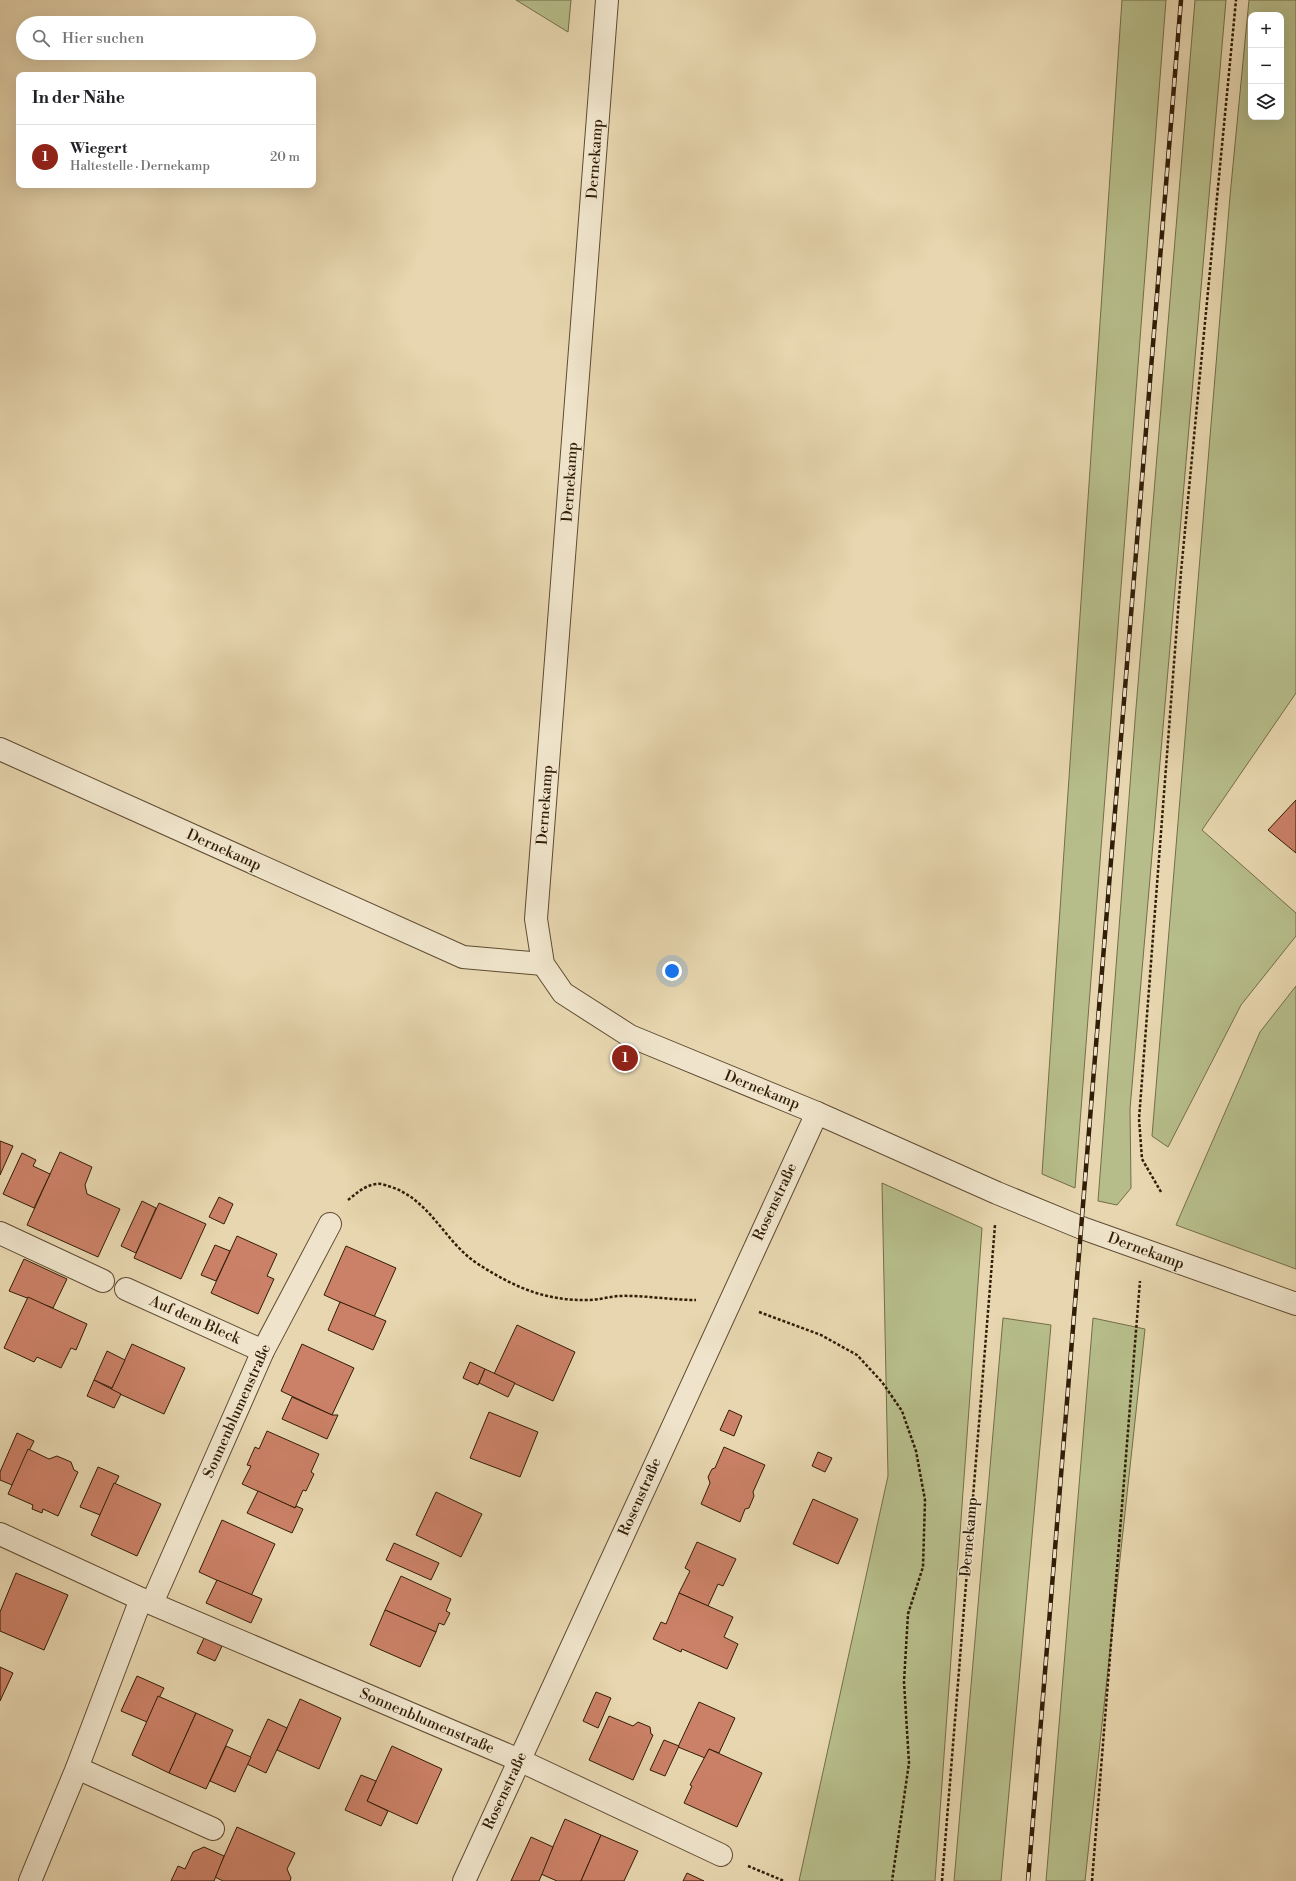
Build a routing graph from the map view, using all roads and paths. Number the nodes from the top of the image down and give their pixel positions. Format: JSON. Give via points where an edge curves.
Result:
{"nodes":[{"id":1,"x":607,"y":0,"type":"edge"},
{"id":2,"x":1236,"y":0,"type":"edge"},
{"id":3,"x":0,"y":749,"type":"edge"},
{"id":4,"x":543,"y":964,"type":"junction"},
{"id":5,"x":817,"y":1112,"type":"junction"},
{"id":6,"x":1161,"y":1192,"type":"dead end"},
{"id":7,"x":997,"y":1193,"type":"junction"},
{"id":8,"x":330,"y":1224,"type":"joint"},
{"id":9,"x":0,"y":1233,"type":"edge"},
{"id":10,"x":1142,"y":1249,"type":"junction"},
{"id":11,"x":103,"y":1281,"type":"dead end"},
{"id":12,"x":126,"y":1289,"type":"dead end"},
{"id":13,"x":729,"y":1300,"type":"junction"},
{"id":14,"x":1296,"y":1304,"type":"edge"},
{"id":15,"x":264,"y":1351,"type":"junction"},
{"id":16,"x":0,"y":1534,"type":"edge"},
{"id":17,"x":147,"y":1601,"type":"junction"},
{"id":18,"x":520,"y":1760,"type":"junction"},
{"id":19,"x":77,"y":1768,"type":"junction"},
{"id":20,"x":213,"y":1829,"type":"dead end"},
{"id":21,"x":721,"y":1855,"type":"joint"},
{"id":22,"x":30,"y":1881,"type":"edge"},
{"id":23,"x":464,"y":1881,"type":"edge"},
{"id":24,"x":784,"y":1881,"type":"edge"},
{"id":25,"x":892,"y":1881,"type":"edge"},
{"id":26,"x":942,"y":1881,"type":"edge"},
{"id":27,"x":1092,"y":1881,"type":"edge"}],
"edges":[{"from":1,"to":4,"type":"street","name":"Dernekamp","via":[[536,919]]},
{"from":2,"to":6,"type":"path","via":[[1181,572],[1139,1119],[1142,1159]]},
{"from":3,"to":4,"type":"street","name":"Dernekamp","via":[[462,957]]},
{"from":4,"to":5,"type":"street","name":"Dernekamp","via":[[563,993],[630,1036]]},
{"from":5,"to":7,"type":"street","name":"Dernekamp"},
{"from":5,"to":13,"type":"street","name":"Rosenstraße"},
{"from":7,"to":10,"type":"street","name":"Dernekamp","via":[[1082,1228]]},
{"from":7,"to":26,"type":"path","name":"Dernekamp"},
{"from":8,"to":13,"type":"path","via":[[344,1203],[362,1189],[378,1183],[400,1189],[418,1202],[476,1263],[521,1288],[544,1296],[566,1300],[593,1300],[617,1296],[672,1300]]},
{"from":8,"to":15,"type":"street","name":"Sonnenblumenstraße"},
{"from":9,"to":11,"type":"street"},
{"from":10,"to":14,"type":"street","name":"Dernekamp"},
{"from":10,"to":27,"type":"path"},
{"from":12,"to":15,"type":"street","name":"Auf dem Bleck"},
{"from":13,"to":18,"type":"street","name":"Rosenstraße"},
{"from":13,"to":25,"type":"path","via":[[820,1335],[858,1355],[882,1382],[902,1411],[916,1451],[925,1500],[923,1567],[908,1614],[904,1682],[909,1763]]},
{"from":15,"to":17,"type":"street","name":"Sonnenblumenstraße"},
{"from":16,"to":17,"type":"street","name":"Sonnenblumenstraße"},
{"from":17,"to":18,"type":"street","name":"Sonnenblumenstraße"},
{"from":17,"to":19,"type":"street","name":"Sonnenblumenstraße"},
{"from":18,"to":21,"type":"street","name":"Sonnenblumenstraße"},
{"from":18,"to":23,"type":"street","name":"Rosenstraße"},
{"from":19,"to":20,"type":"street"},
{"from":19,"to":22,"type":"street","name":"Sonnenblumenstraße"},
{"from":21,"to":24,"type":"path"}]}
